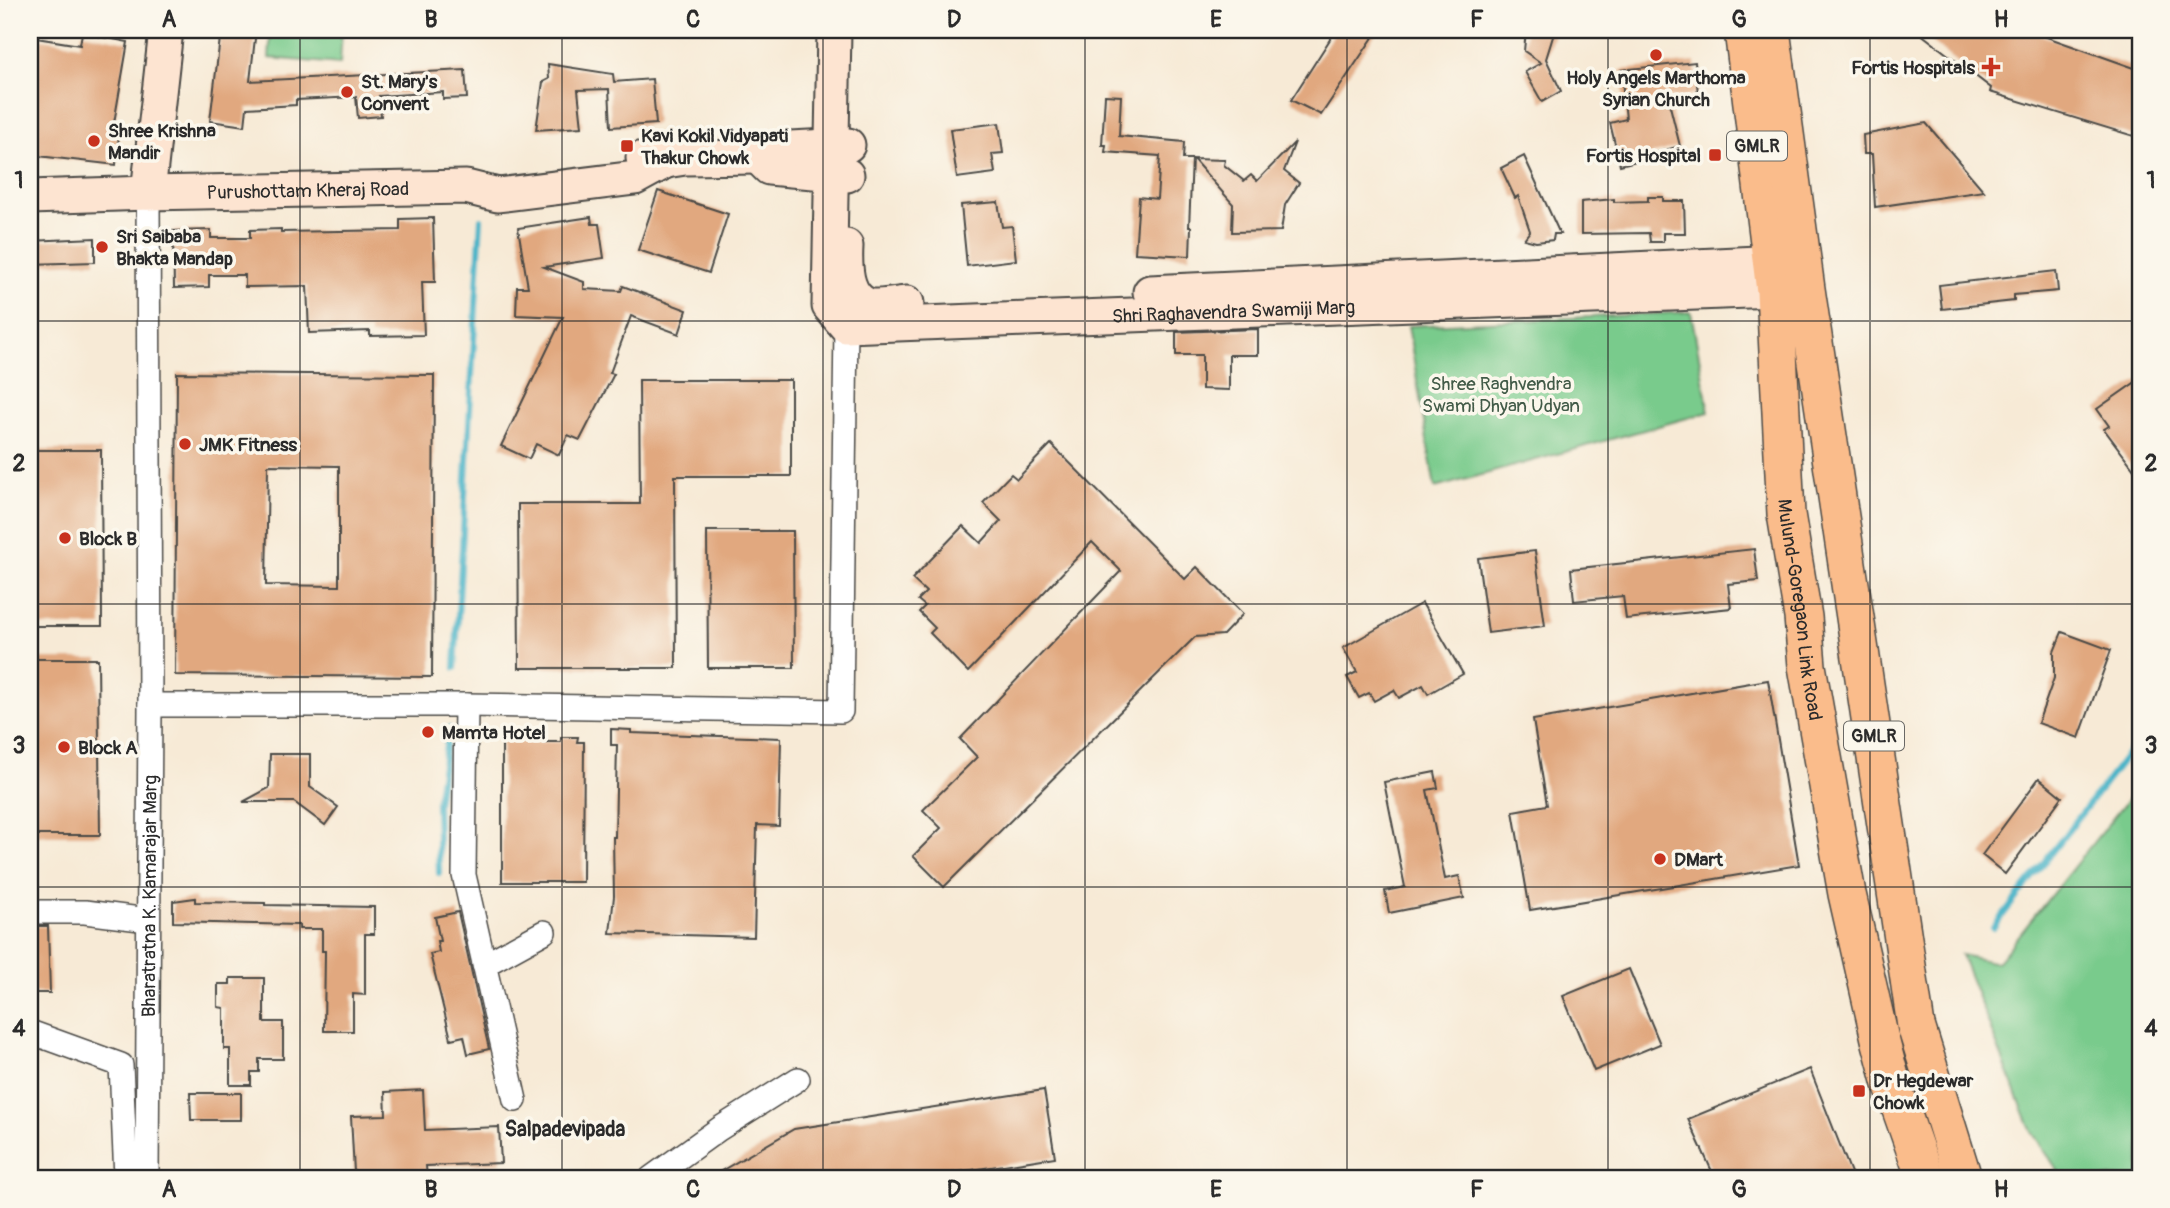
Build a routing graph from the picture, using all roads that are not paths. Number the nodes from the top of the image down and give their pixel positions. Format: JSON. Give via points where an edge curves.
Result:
{"nodes":[{"id":1,"x":166,"y":30,"type":"edge"},
{"id":2,"x":834,"y":30,"type":"edge"},
{"id":3,"x":849,"y":30,"type":"edge"},
{"id":4,"x":1743,"y":30,"type":"edge"},
{"id":5,"x":1771,"y":30,"type":"edge"},
{"id":6,"x":839,"y":160,"type":"junction"},
{"id":7,"x":148,"y":192,"type":"junction"},
{"id":8,"x":30,"y":197,"type":"edge"},
{"id":9,"x":1789,"y":276,"type":"junction"},
{"id":10,"x":850,"y":310,"type":"junction"},
{"id":11,"x":150,"y":705,"type":"junction"},
{"id":12,"x":466,"y":705,"type":"junction"},
{"id":13,"x":30,"y":912,"type":"edge"},
{"id":14,"x":148,"y":920,"type":"junction"},
{"id":15,"x":544,"y":932,"type":"dead end"},
{"id":16,"x":484,"y":965,"type":"junction"},
{"id":17,"x":30,"y":1032,"type":"edge"},
{"id":18,"x":798,"y":1079,"type":"dead end"},
{"id":19,"x":515,"y":1100,"type":"dead end"},
{"id":20,"x":126,"y":1178,"type":"edge"},
{"id":21,"x":147,"y":1178,"type":"edge"},
{"id":22,"x":650,"y":1178,"type":"edge"},
{"id":23,"x":1925,"y":1178,"type":"edge"},
{"id":24,"x":1963,"y":1178,"type":"edge"}],
"edges":[{"from":1,"to":7,"type":"street"},
{"from":2,"to":6,"type":"street"},
{"from":3,"to":6,"type":"street"},
{"from":4,"to":9,"type":"main road","name":"Mulund-Goregaon Link Road","number":"GMLR"},
{"from":5,"to":9,"type":"main road","name":"Mulund-Goregaon Link Road","number":"GMLR"},
{"from":6,"to":7,"type":"street","name":"Purushottam Kheraj Road","via":[[769,168],[758,157],[666,161],[633,157],[563,176],[495,175],[466,187]]},
{"from":6,"to":10,"type":"street","via":[[837,250],[845,270]]},
{"from":7,"to":8,"type":"street","name":"Purushottam Kheraj Road"},
{"from":7,"to":11,"type":"street","name":"Bharatratna K. Kamarajar Marg"},
{"from":9,"to":10,"type":"street","name":"Shri Raghavendra Swamiji Marg","via":[[1017,309],[868,305]]},
{"from":9,"to":23,"type":"main road","name":"Mulund-Goregaon Link Road","number":"GMLR","via":[[1786,514],[1807,666],[1847,894],[1880,1039]]},
{"from":9,"to":24,"type":"main road","name":"Mulund-Goregaon Link Road","number":"GMLR","via":[[1916,1026]]},
{"from":10,"to":12,"type":"street","via":[[841,711]]},
{"from":11,"to":12,"type":"street"},
{"from":11,"to":14,"type":"street","name":"Bharatratna K. Kamarajar Marg"},
{"from":12,"to":16,"type":"street","via":[[464,875]]},
{"from":13,"to":14,"type":"street","via":[[85,912]]},
{"from":14,"to":21,"type":"street","name":"Bharatratna K. Kamarajar Marg"},
{"from":15,"to":16,"type":"street"},
{"from":16,"to":19,"type":"street"},
{"from":17,"to":20,"type":"street","via":[[121,1065]]},
{"from":18,"to":22,"type":"street"}]}
